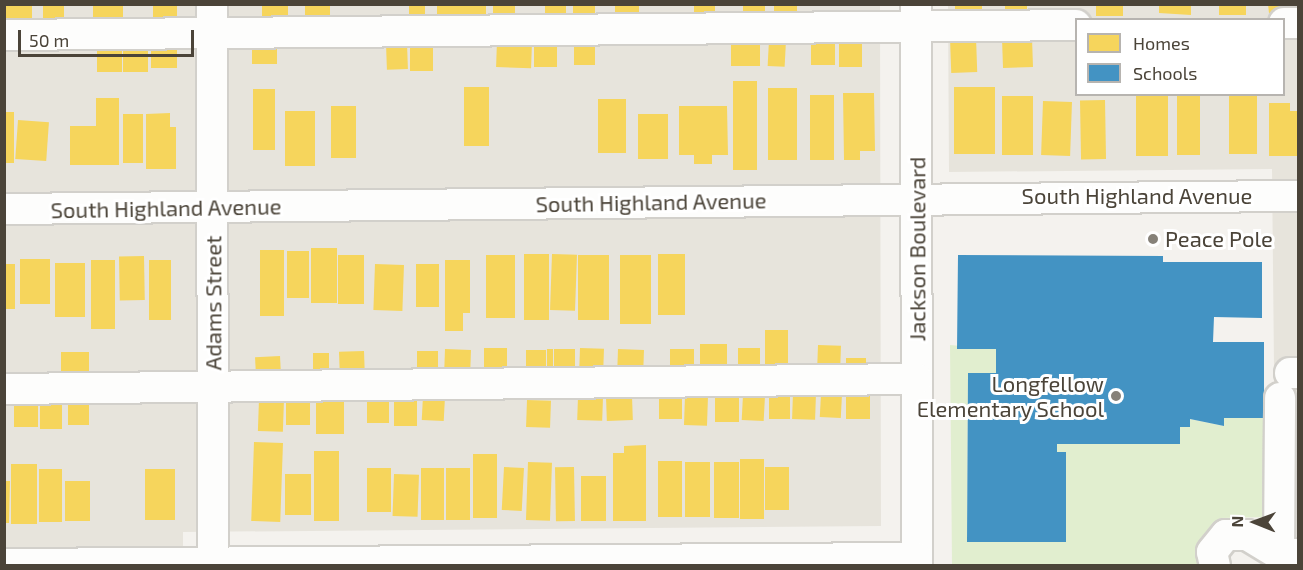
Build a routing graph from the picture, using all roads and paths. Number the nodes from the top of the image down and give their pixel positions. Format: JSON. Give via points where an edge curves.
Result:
{"nodes":[{"id":1,"x":916,"y":15,"type":"edge"},
{"id":2,"x":212,"y":19,"type":"edge"},
{"id":3,"x":1075,"y":25,"type":"edge"},
{"id":4,"x":4,"y":35,"type":"edge"},
{"id":5,"x":1299,"y":196,"type":"edge"},
{"id":6,"x":917,"y":198,"type":"junction"},
{"id":7,"x":213,"y":208,"type":"junction"},
{"id":8,"x":4,"y":209,"type":"edge"},
{"id":9,"x":917,"y":379,"type":"junction"},
{"id":10,"x":1289,"y":382,"type":"edge"},
{"id":11,"x":213,"y":386,"type":"junction"},
{"id":12,"x":4,"y":389,"type":"edge"},
{"id":13,"x":1282,"y":558,"type":"edge"},
{"id":14,"x":917,"y":562,"type":"edge"},
{"id":15,"x":4,"y":564,"type":"edge"},
{"id":16,"x":213,"y":564,"type":"edge"},
{"id":17,"x":1215,"y":566,"type":"edge"}],
"edges":[{"from":1,"to":2,"type":"street"},
{"from":1,"to":3,"type":"street"},
{"from":1,"to":6,"type":"street","name":"Jackson Boulevard"},
{"from":2,"to":4,"type":"street"},
{"from":2,"to":7,"type":"street","name":"Adams Street"},
{"from":5,"to":6,"type":"street","name":"South Highland Avenue"},
{"from":6,"to":7,"type":"street","name":"South Highland Avenue"},
{"from":6,"to":9,"type":"street","name":"Jackson Boulevard"},
{"from":7,"to":8,"type":"street","name":"South Highland Avenue"},
{"from":7,"to":11,"type":"street","name":"Adams Street"},
{"from":9,"to":11,"type":"street"},
{"from":9,"to":14,"type":"street","name":"Jackson Boulevard"},
{"from":10,"to":13,"type":"street"},
{"from":11,"to":12,"type":"street"},
{"from":11,"to":16,"type":"street","name":"Adams Street"},
{"from":13,"to":17,"type":"street","via":[[1247,535],[1226,535],[1212,552]]},
{"from":14,"to":16,"type":"street"},
{"from":15,"to":16,"type":"street"}]}
